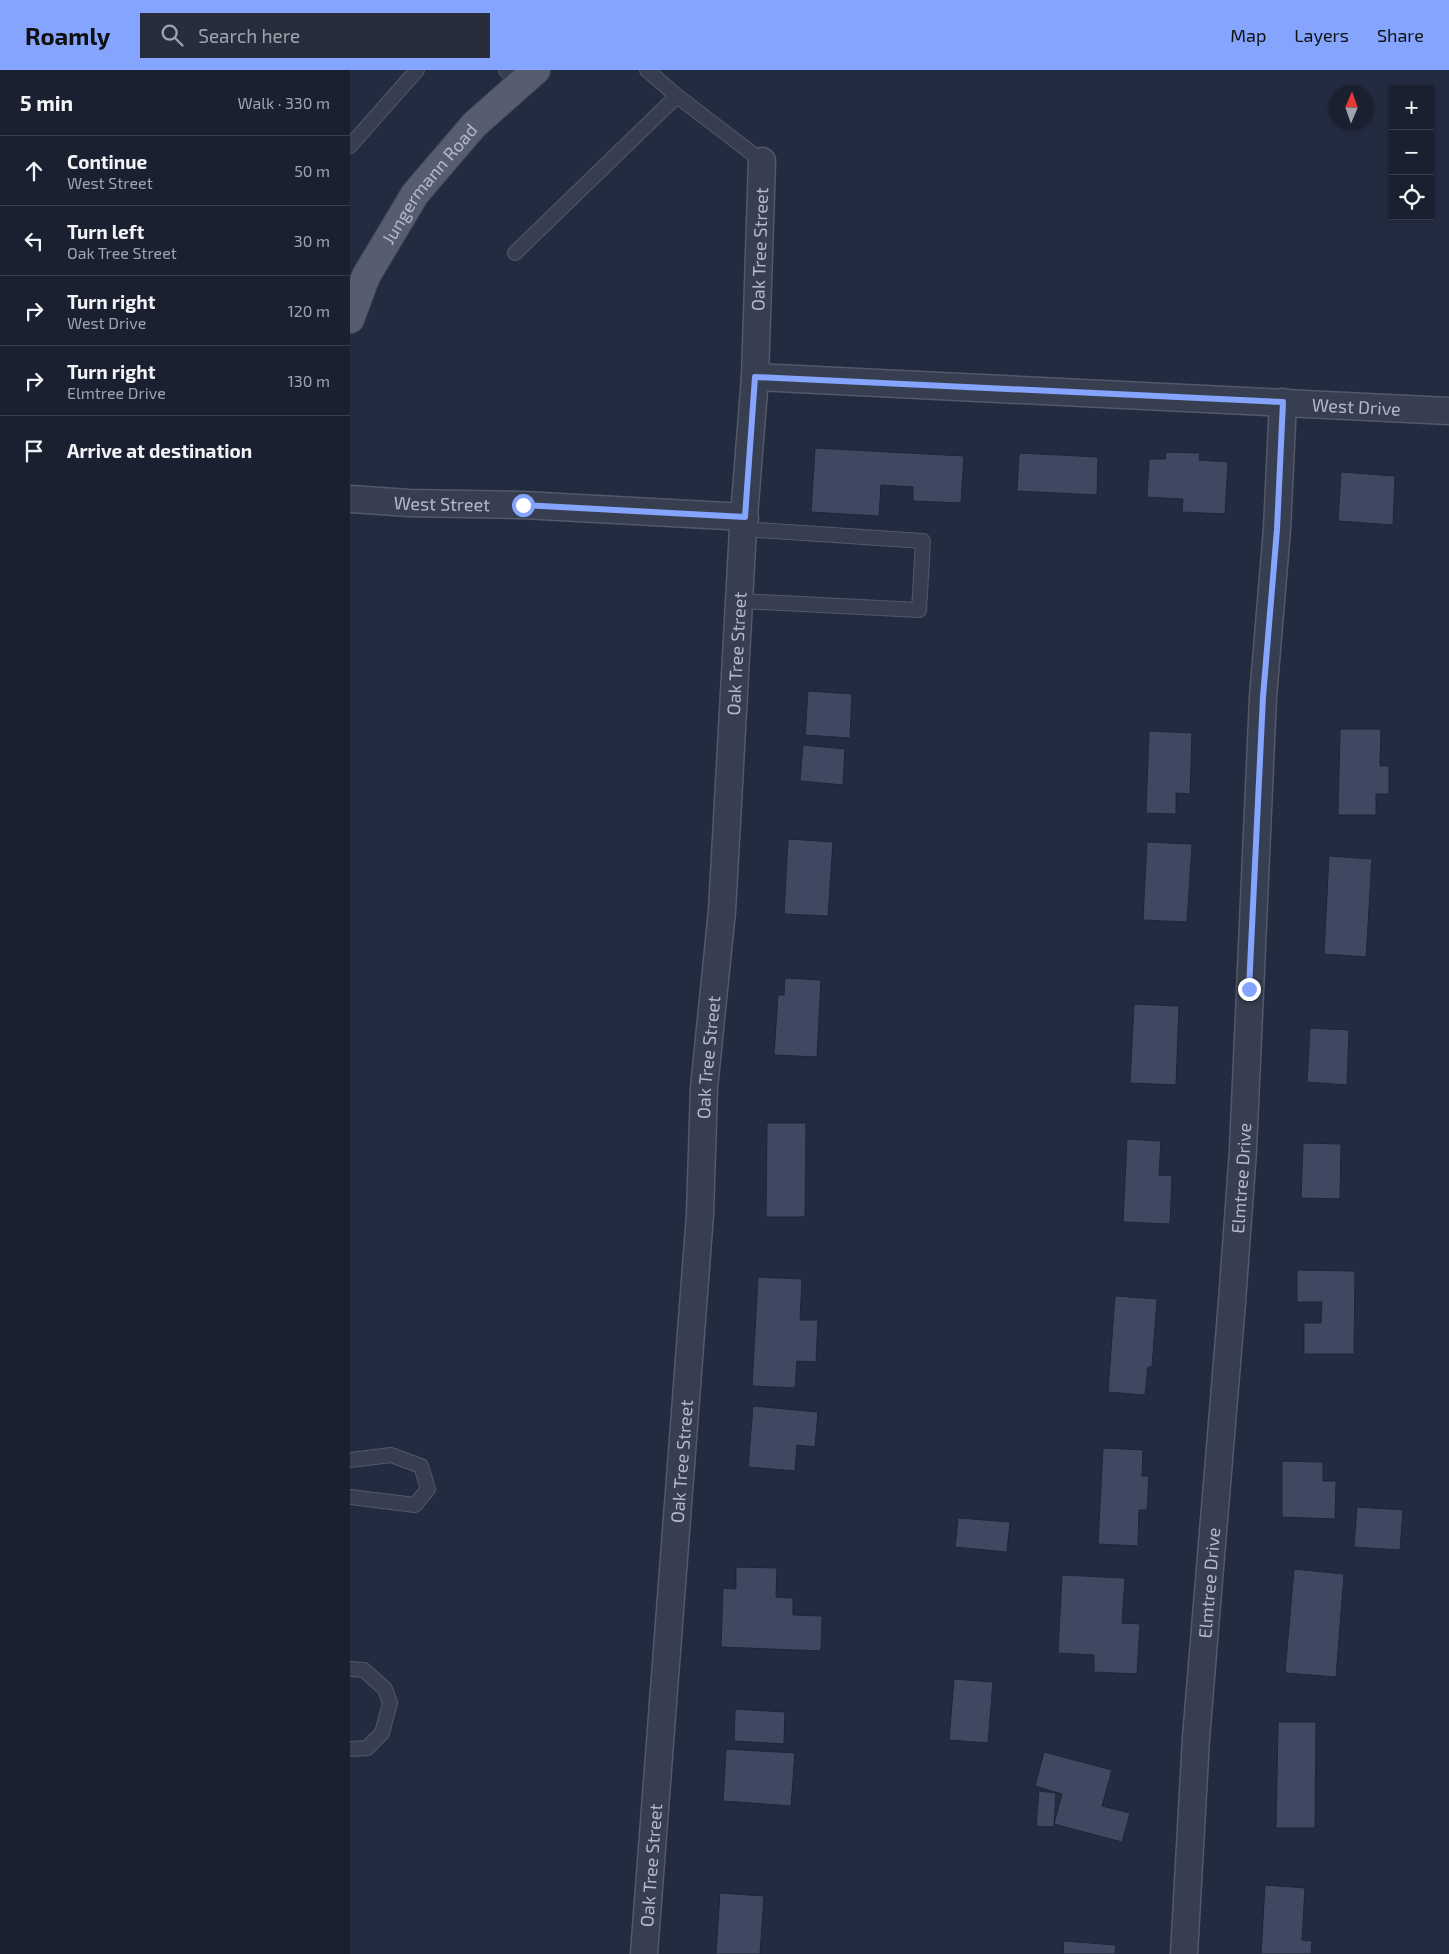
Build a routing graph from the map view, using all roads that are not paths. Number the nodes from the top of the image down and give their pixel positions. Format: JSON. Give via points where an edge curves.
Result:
{"nodes":[{"id":1,"x":418,"y":70,"type":"edge"},
{"id":2,"x":646,"y":70,"type":"edge"},
{"id":3,"x":520,"y":75,"type":"edge"},
{"id":4,"x":677,"y":96,"type":"junction"},
{"id":5,"x":350,"y":146,"type":"edge"},
{"id":6,"x":762,"y":161,"type":"joint"},
{"id":7,"x":514,"y":253,"type":"dead end"},
{"id":8,"x":350,"y":319,"type":"edge"},
{"id":9,"x":755,"y":377,"type":"junction"},
{"id":10,"x":1283,"y":402,"type":"junction"},
{"id":11,"x":1449,"y":411,"type":"edge"},
{"id":12,"x":350,"y":498,"type":"edge"},
{"id":13,"x":744,"y":523,"type":"junction"},
{"id":14,"x":740,"y":601,"type":"junction"},
{"id":15,"x":350,"y":1460,"type":"edge"},
{"id":16,"x":350,"y":1497,"type":"edge"},
{"id":17,"x":350,"y":1669,"type":"edge"},
{"id":18,"x":350,"y":1749,"type":"edge"},
{"id":19,"x":644,"y":1954,"type":"edge"},
{"id":20,"x":1184,"y":1954,"type":"edge"}],
"edges":[{"from":1,"to":5,"type":"lane"},
{"from":2,"to":4,"type":"lane"},
{"from":3,"to":8,"type":"main road","name":"Jungermann Road","via":[[415,194],[366,276]]},
{"from":4,"to":6,"type":"lane"},
{"from":4,"to":7,"type":"lane"},
{"from":6,"to":9,"type":"street","name":"Oak Tree Street"},
{"from":9,"to":10,"type":"street","name":"West Drive"},
{"from":9,"to":13,"type":"street","name":"Oak Tree Street"},
{"from":10,"to":11,"type":"street","name":"West Drive"},
{"from":10,"to":20,"type":"street","name":"Elmtree Drive","via":[[1277,529],[1263,697],[1243,1150],[1196,1738]]},
{"from":12,"to":13,"type":"street","name":"West Street","via":[[409,503],[523,505]]},
{"from":13,"to":14,"type":"street","name":"Oak Tree Street"},
{"from":13,"to":14,"type":"lane","via":[[923,541],[919,610]]},
{"from":14,"to":19,"type":"street","name":"Oak Tree Street","via":[[722,911],[704,1088],[700,1214]]},
{"from":15,"to":16,"type":"lane","via":[[391,1455],[421,1466],[428,1489],[415,1505]]},
{"from":17,"to":18,"type":"lane","via":[[364,1670],[385,1688],[390,1703],[382,1734],[368,1748]]}]}
